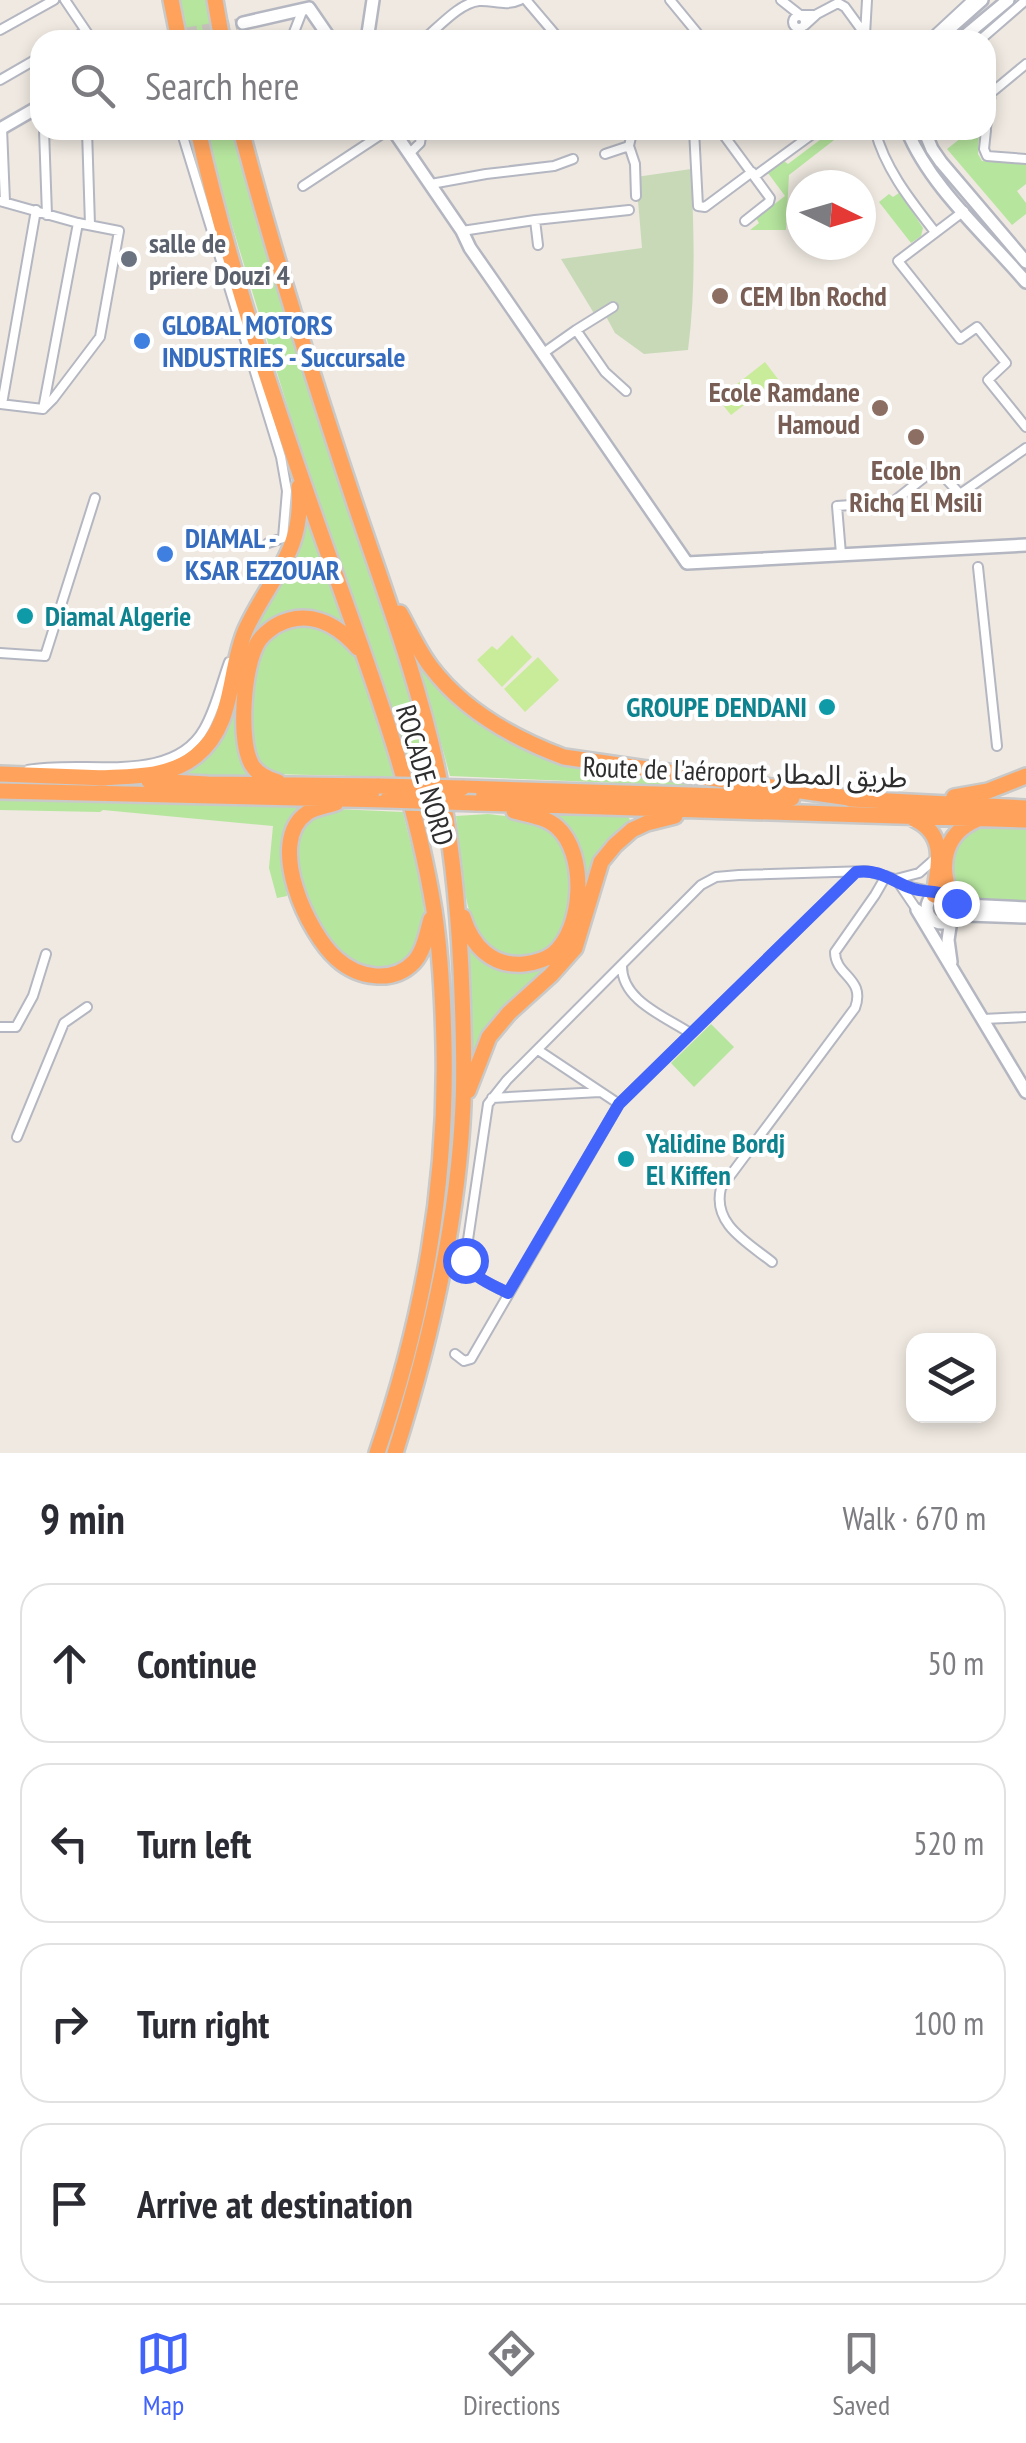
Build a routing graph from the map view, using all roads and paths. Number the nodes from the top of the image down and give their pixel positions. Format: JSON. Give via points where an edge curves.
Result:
{"nodes":[{"id":1,"x":54,"y":0,"type":"edge"},
{"id":2,"x":65,"y":0,"type":"edge"},
{"id":3,"x":171,"y":0,"type":"edge"},
{"id":4,"x":215,"y":0,"type":"edge"},
{"id":5,"x":373,"y":0,"type":"edge"},
{"id":6,"x":523,"y":0,"type":"edge"},
{"id":7,"x":670,"y":0,"type":"edge"},
{"id":8,"x":781,"y":0,"type":"edge"},
{"id":9,"x":867,"y":0,"type":"edge"},
{"id":10,"x":1008,"y":0,"type":"edge"},
{"id":11,"x":1026,"y":0,"type":"edge"},
{"id":12,"x":974,"y":1,"type":"edge"},
{"id":13,"x":461,"y":3,"type":"edge"},
{"id":14,"x":305,"y":5,"type":"edge"},
{"id":15,"x":991,"y":22,"type":"junction"},
{"id":16,"x":243,"y":23,"type":"tunnel mouth"},
{"id":17,"x":0,"y":30,"type":"edge"},
{"id":18,"x":85,"y":30,"type":"edge"},
{"id":19,"x":176,"y":30,"type":"edge"},
{"id":20,"x":220,"y":30,"type":"edge"},
{"id":21,"x":295,"y":30,"type":"edge"},
{"id":22,"x":324,"y":30,"type":"edge"},
{"id":23,"x":368,"y":30,"type":"edge"},
{"id":24,"x":433,"y":30,"type":"edge"},
{"id":25,"x":551,"y":30,"type":"edge"},
{"id":26,"x":694,"y":30,"type":"edge"},
{"id":27,"x":861,"y":30,"type":"edge"},
{"id":28,"x":867,"y":30,"type":"edge"},
{"id":29,"x":941,"y":30,"type":"edge"},
{"id":30,"x":946,"y":30,"type":"edge"},
{"id":31,"x":977,"y":30,"type":"edge"},
{"id":32,"x":986,"y":30,"type":"edge"},
{"id":33,"x":30,"y":63,"type":"edge"},
{"id":34,"x":1026,"y":64,"type":"edge"},
{"id":35,"x":0,"y":80,"type":"edge"},
{"id":36,"x":996,"y":88,"type":"edge"},
{"id":37,"x":30,"y":112,"type":"edge"},
{"id":38,"x":1,"y":129,"type":"edge"},
{"id":39,"x":44,"y":140,"type":"edge"},
{"id":40,"x":87,"y":140,"type":"edge"},
{"id":41,"x":184,"y":140,"type":"edge"},
{"id":42,"x":201,"y":140,"type":"edge"},
{"id":43,"x":244,"y":140,"type":"edge"},
{"id":44,"x":375,"y":140,"type":"edge"},
{"id":45,"x":398,"y":140,"type":"edge"},
{"id":46,"x":420,"y":140,"type":"edge"},
{"id":47,"x":631,"y":140,"type":"edge"},
{"id":48,"x":695,"y":140,"type":"edge"},
{"id":49,"x":728,"y":140,"type":"edge"},
{"id":50,"x":803,"y":140,"type":"edge"},
{"id":51,"x":879,"y":140,"type":"edge"},
{"id":52,"x":913,"y":140,"type":"edge"},
{"id":53,"x":928,"y":140,"type":"edge"},
{"id":54,"x":985,"y":140,"type":"edge"},
{"id":55,"x":629,"y":146,"type":"junction"},
{"id":56,"x":409,"y":154,"type":"junction"},
{"id":57,"x":605,"y":154,"type":"dead end"},
{"id":58,"x":1026,"y":158,"type":"edge"},
{"id":59,"x":574,"y":160,"type":"dead end"},
{"id":60,"x":753,"y":174,"type":"junction"},
{"id":61,"x":431,"y":184,"type":"junction"},
{"id":62,"x":303,"y":186,"type":"dead end"},
{"id":63,"x":636,"y":196,"type":"dead end"},
{"id":64,"x":2,"y":201,"type":"edge"},
{"id":65,"x":36,"y":210,"type":"junction"},
{"id":66,"x":629,"y":210,"type":"dead end"},
{"id":67,"x":964,"y":211,"type":"junction"},
{"id":68,"x":47,"y":215,"type":"junction"},
{"id":69,"x":535,"y":220,"type":"junction"},
{"id":70,"x":745,"y":220,"type":"dead end"},
{"id":71,"x":78,"y":223,"type":"junction"},
{"id":72,"x":90,"y":225,"type":"junction"},
{"id":73,"x":462,"y":231,"type":"junction"},
{"id":74,"x":934,"y":232,"type":"junction"},
{"id":75,"x":538,"y":245,"type":"dead end"},
{"id":76,"x":1026,"y":262,"type":"edge"},
{"id":77,"x":1024,"y":277,"type":"edge"},
{"id":78,"x":612,"y":307,"type":"dead end"},
{"id":79,"x":576,"y":330,"type":"junction"},
{"id":80,"x":542,"y":354,"type":"junction"},
{"id":81,"x":626,"y":392,"type":"dead end"},
{"id":82,"x":1,"y":404,"type":"edge"},
{"id":83,"x":43,"y":408,"type":"junction"},
{"id":84,"x":1026,"y":427,"type":"edge"},
{"id":85,"x":1026,"y":448,"type":"edge"},
{"id":86,"x":294,"y":458,"type":"junction"},
{"id":87,"x":95,"y":498,"type":"dead end"},
{"id":88,"x":268,"y":544,"type":"dead end"},
{"id":89,"x":1026,"y":544,"type":"edge"},
{"id":90,"x":841,"y":554,"type":"junction"},
{"id":91,"x":978,"y":568,"type":"dead end"},
{"id":92,"x":378,"y":573,"type":"junction"},
{"id":93,"x":245,"y":631,"type":"junction"},
{"id":94,"x":0,"y":653,"type":"edge"},
{"id":95,"x":364,"y":654,"type":"junction"},
{"id":96,"x":998,"y":746,"type":"dead end"},
{"id":97,"x":5,"y":774,"type":"edge"},
{"id":98,"x":1026,"y":776,"type":"edge"},
{"id":99,"x":99,"y":778,"type":"junction"},
{"id":100,"x":292,"y":785,"type":"junction"},
{"id":101,"x":0,"y":791,"type":"edge"},
{"id":102,"x":346,"y":799,"type":"junction"},
{"id":103,"x":856,"y":800,"type":"junction"},
{"id":104,"x":918,"y":802,"type":"junction"},
{"id":105,"x":476,"y":803,"type":"junction"},
{"id":106,"x":1026,"y":808,"type":"edge"},
{"id":107,"x":706,"y":811,"type":"junction"},
{"id":108,"x":911,"y":817,"type":"junction"},
{"id":109,"x":978,"y":819,"type":"junction"},
{"id":110,"x":1026,"y":820,"type":"edge"},
{"id":111,"x":938,"y":854,"type":"junction"},
{"id":112,"x":856,"y":872,"type":"junction"},
{"id":113,"x":886,"y":876,"type":"junction"},
{"id":114,"x":896,"y":879,"type":"junction"},
{"id":115,"x":456,"y":891,"type":"junction"},
{"id":116,"x":935,"y":907,"type":"junction"},
{"id":117,"x":1026,"y":908,"type":"edge"},
{"id":118,"x":434,"y":910,"type":"junction"},
{"id":119,"x":1026,"y":917,"type":"edge"},
{"id":120,"x":952,"y":920,"type":"junction"},
{"id":121,"x":46,"y":954,"type":"dead end"},
{"id":122,"x":622,"y":966,"type":"junction"},
{"id":123,"x":953,"y":972,"type":"junction"},
{"id":124,"x":87,"y":1007,"type":"dead end"},
{"id":125,"x":1026,"y":1017,"type":"edge"},
{"id":126,"x":983,"y":1020,"type":"junction"},
{"id":127,"x":0,"y":1027,"type":"edge"},
{"id":128,"x":690,"y":1033,"type":"junction"},
{"id":129,"x":538,"y":1050,"type":"junction"},
{"id":130,"x":600,"y":1092,"type":"junction"},
{"id":131,"x":1026,"y":1092,"type":"edge"},
{"id":132,"x":492,"y":1098,"type":"junction"},
{"id":133,"x":464,"y":1104,"type":"junction"},
{"id":134,"x":619,"y":1104,"type":"junction"},
{"id":135,"x":18,"y":1138,"type":"dead end"},
{"id":136,"x":772,"y":1262,"type":"dead end"},
{"id":137,"x":508,"y":1293,"type":"junction"},
{"id":138,"x":454,"y":1354,"type":"dead end"},
{"id":139,"x":377,"y":1453,"type":"edge"},
{"id":140,"x":395,"y":1453,"type":"edge"}],
"edges":[{"from":1,"to":17,"type":"street"},
{"from":2,"to":18,"type":"street"},
{"from":3,"to":19,"type":"highway"},
{"from":4,"to":20,"type":"highway"},
{"from":5,"to":23,"type":"street"},
{"from":6,"to":13,"type":"street"},
{"from":6,"to":25,"type":"street"},
{"from":7,"to":26,"type":"street"},
{"from":8,"to":27,"type":"street","via":[[799,23],[842,4]]},
{"from":9,"to":28,"type":"street"},
{"from":10,"to":15,"type":"street"},
{"from":11,"to":15,"type":"street"},
{"from":12,"to":15,"type":"street"},
{"from":12,"to":29,"type":"street"},
{"from":12,"to":30,"type":"street"},
{"from":13,"to":24,"type":"street"},
{"from":14,"to":16,"type":"street"},
{"from":14,"to":21,"type":"street"},
{"from":14,"to":22,"type":"street"},
{"from":15,"to":31,"type":"street"},
{"from":15,"to":32,"type":"street"},
{"from":33,"to":35,"type":"street"},
{"from":34,"to":36,"type":"street"},
{"from":37,"to":38,"type":"street"},
{"from":38,"to":64,"type":"street"},
{"from":39,"to":68,"type":"street"},
{"from":40,"to":72,"type":"street"},
{"from":41,"to":88,"type":"street","via":[[281,457],[286,521],[283,538]]},
{"from":42,"to":86,"type":"highway","name":"ROCADE NORD"},
{"from":43,"to":92,"type":"highway","name":"ROCADE NORD"},
{"from":44,"to":62,"type":"street"},
{"from":45,"to":56,"type":"street"},
{"from":46,"to":56,"type":"street"},
{"from":47,"to":55,"type":"street"},
{"from":48,"to":60,"type":"street","via":[[698,206]]},
{"from":49,"to":60,"type":"street"},
{"from":50,"to":60,"type":"street"},
{"from":51,"to":74,"type":"street"},
{"from":52,"to":67,"type":"street"},
{"from":53,"to":76,"type":"street"},
{"from":54,"to":58,"type":"street","via":[[987,156]]},
{"from":55,"to":57,"type":"street"},
{"from":55,"to":63,"type":"street"},
{"from":56,"to":61,"type":"street"},
{"from":59,"to":61,"type":"street"},
{"from":60,"to":70,"type":"street","via":[[770,199]]},
{"from":61,"to":73,"type":"street"},
{"from":64,"to":65,"type":"street"},
{"from":65,"to":68,"type":"street"},
{"from":65,"to":82,"type":"street"},
{"from":66,"to":69,"type":"street"},
{"from":67,"to":74,"type":"street"},
{"from":67,"to":77,"type":"street"},
{"from":68,"to":71,"type":"street"},
{"from":69,"to":73,"type":"street"},
{"from":69,"to":75,"type":"street"},
{"from":71,"to":72,"type":"street"},
{"from":71,"to":83,"type":"street"},
{"from":72,"to":83,"type":"street","via":[[119,231],[100,338]]},
{"from":73,"to":80,"type":"street"},
{"from":74,"to":84,"type":"street","via":[[898,261],[960,339],[977,327],[1006,363],[988,380]]},
{"from":78,"to":79,"type":"street"},
{"from":79,"to":80,"type":"street"},
{"from":79,"to":81,"type":"street"},
{"from":80,"to":90,"type":"street","via":[[686,564]]},
{"from":82,"to":83,"type":"street"},
{"from":85,"to":90,"type":"street","via":[[960,494],[936,468],[892,502],[837,506]]},
{"from":86,"to":93,"type":"highway","via":[[300,490],[296,534]]},
{"from":86,"to":95,"type":"highway","name":"ROCADE NORD"},
{"from":87,"to":94,"type":"street","via":[[45,656]]},
{"from":89,"to":90,"type":"street"},
{"from":91,"to":96,"type":"street"},
{"from":92,"to":103,"type":"highway","via":[[431,667],[480,714],[530,744],[564,757]]},
{"from":92,"to":115,"type":"highway","name":"ROCADE NORD","via":[[438,774]]},
{"from":93,"to":97,"type":"street","via":[[206,726],[182,753],[153,764]]},
{"from":93,"to":99,"type":"highway","via":[[223,721],[200,753],[155,774]]},
{"from":95,"to":100,"type":"highway","via":[[339,629],[311,618],[281,623],[256,644],[247,674],[246,748],[258,772]]},
{"from":95,"to":118,"type":"highway","name":"ROCADE NORD"},
{"from":97,"to":99,"type":"highway"},
{"from":98,"to":104,"type":"highway","via":[[988,791]]},
{"from":99,"to":100,"type":"highway"},
{"from":100,"to":103,"type":"highway","name":"Route de l'aéroport طريق المطار","bridge":true},
{"from":101,"to":102,"type":"highway"},
{"from":102,"to":105,"type":"highway","bridge":true},
{"from":102,"to":118,"type":"highway","via":[[306,813],[289,850],[301,905],[335,958],[370,976],[398,973],[422,950]]},
{"from":103,"to":104,"type":"highway","name":"Route de l'aéroport طريق المطار"},
{"from":104,"to":106,"type":"highway","name":"Route de l'aéroport طريق المطار"},
{"from":105,"to":107,"type":"highway","name":"Route de l'aéroport طريق المطار"},
{"from":105,"to":115,"type":"highway","via":[[555,824],[573,848],[576,911],[553,955],[513,965],[497,962],[468,934]]},
{"from":107,"to":108,"type":"highway","name":"Route de l'aéroport طريق المطار"},
{"from":107,"to":133,"type":"highway","via":[[647,822],[615,845],[602,862],[575,948],[489,1037]]},
{"from":108,"to":109,"type":"highway","name":"Route de l'aéroport طريق المطار"},
{"from":108,"to":111,"type":"highway","via":[[934,833]]},
{"from":109,"to":110,"type":"highway","name":"Route de l'aéroport طريق المطار"},
{"from":109,"to":116,"type":"highway","via":[[955,833],[947,848]]},
{"from":111,"to":114,"type":"street","via":[[925,869]]},
{"from":111,"to":116,"type":"highway"},
{"from":112,"to":113,"type":"street"},
{"from":112,"to":122,"type":"street","via":[[709,880]]},
{"from":112,"to":128,"type":"street"},
{"from":113,"to":114,"type":"street"},
{"from":113,"to":136,"type":"street","via":[[835,952],[837,965],[854,981],[855,1008],[718,1198],[723,1219]]},
{"from":114,"to":116,"type":"street"},
{"from":114,"to":116,"type":"street"},
{"from":115,"to":133,"type":"highway","name":"ROCADE NORD"},
{"from":116,"to":117,"type":"street"},
{"from":116,"to":120,"type":"street","via":[[942,923]]},
{"from":116,"to":120,"type":"street","via":[[957,912]]},
{"from":116,"to":123,"type":"street"},
{"from":118,"to":139,"type":"highway","name":"ROCADE NORD","via":[[443,1020],[441,1166],[419,1309]]},
{"from":119,"to":120,"type":"street","via":[[974,914]]},
{"from":120,"to":123,"type":"street"},
{"from":121,"to":127,"type":"street","via":[[16,1027]]},
{"from":122,"to":128,"type":"street","via":[[633,995]]},
{"from":122,"to":129,"type":"street"},
{"from":123,"to":126,"type":"street"},
{"from":124,"to":135,"type":"street","via":[[64,1023]]},
{"from":125,"to":126,"type":"street"},
{"from":126,"to":131,"type":"street"},
{"from":128,"to":134,"type":"street"},
{"from":129,"to":130,"type":"street"},
{"from":129,"to":132,"type":"street"},
{"from":130,"to":132,"type":"street"},
{"from":130,"to":134,"type":"street"},
{"from":132,"to":137,"type":"street","via":[[465,1260],[471,1272]]},
{"from":133,"to":140,"type":"highway","name":"ROCADE NORD","via":[[446,1256]]},
{"from":134,"to":137,"type":"street"},
{"from":137,"to":138,"type":"street","via":[[471,1358]]}]}
